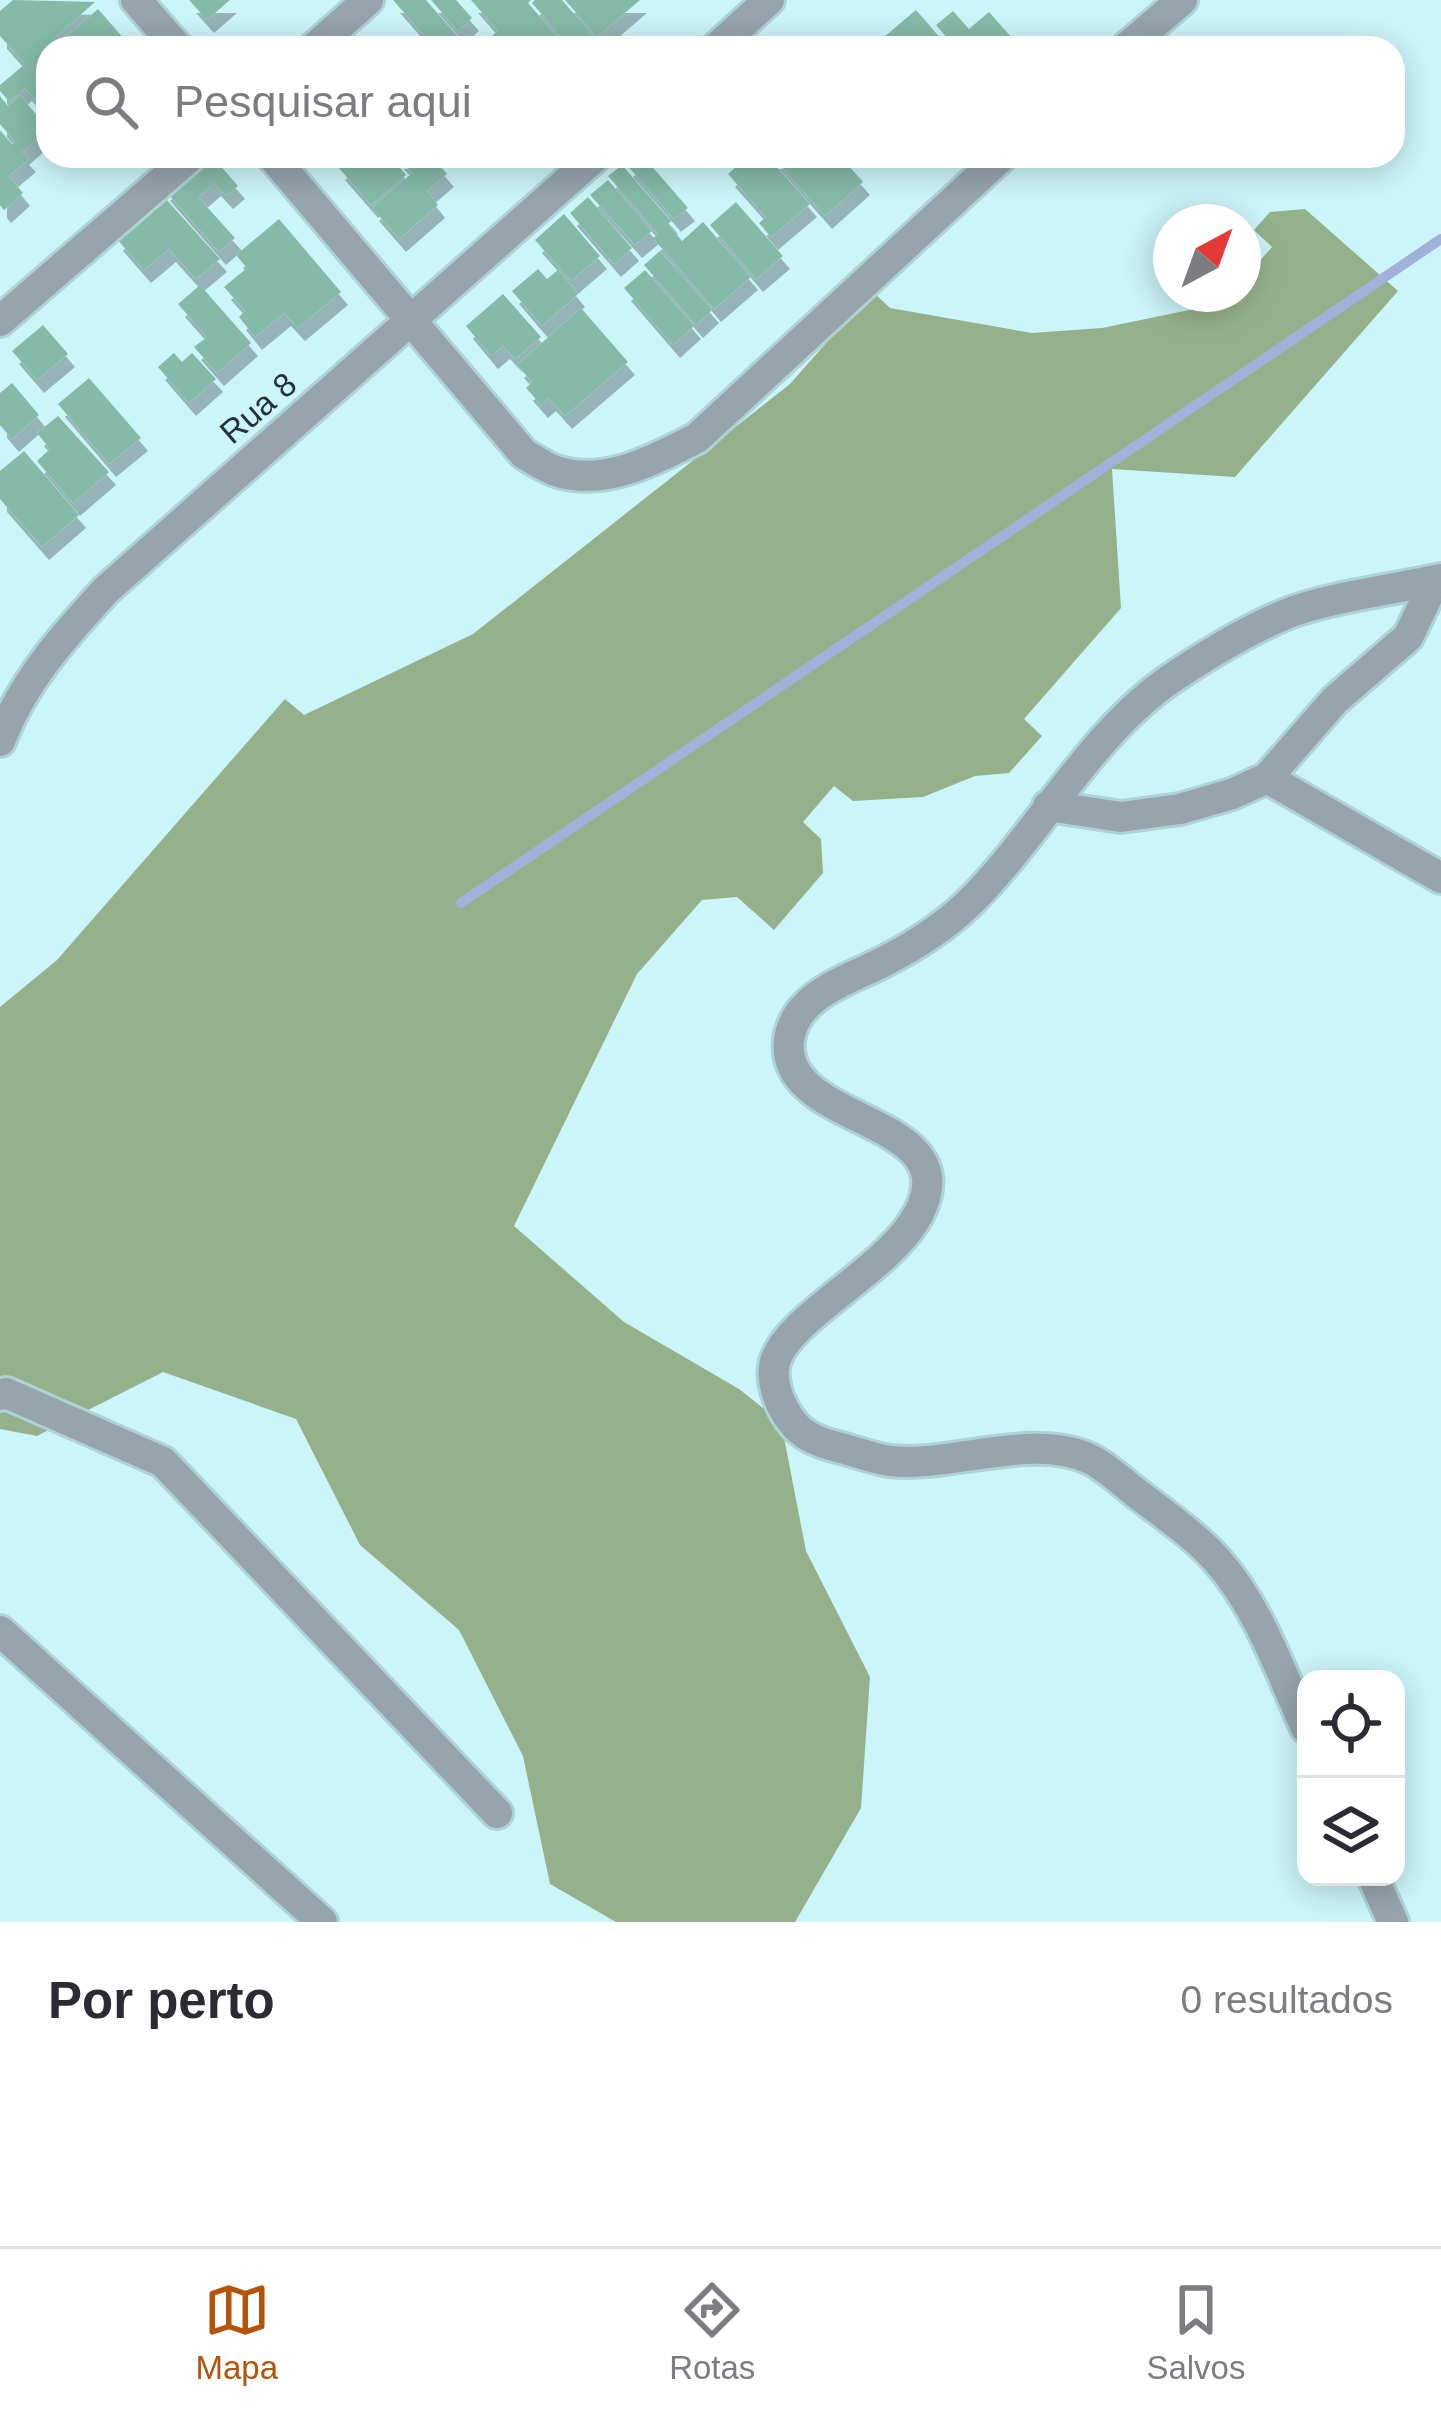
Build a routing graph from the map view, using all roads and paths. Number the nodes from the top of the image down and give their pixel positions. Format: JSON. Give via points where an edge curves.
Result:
{"nodes":[{"id":1,"x":136,"y":0,"type":"edge"},
{"id":2,"x":368,"y":0,"type":"edge"},
{"id":3,"x":769,"y":0,"type":"edge"},
{"id":4,"x":1182,"y":0,"type":"edge"},
{"id":5,"x":168,"y":36,"type":"edge"},
{"id":6,"x":328,"y":36,"type":"edge"},
{"id":7,"x":729,"y":36,"type":"edge"},
{"id":8,"x":1140,"y":36,"type":"edge"},
{"id":9,"x":177,"y":168,"type":"edge"},
{"id":10,"x":282,"y":168,"type":"edge"},
{"id":11,"x":583,"y":168,"type":"edge"},
{"id":12,"x":989,"y":168,"type":"edge"},
{"id":13,"x":412,"y":320,"type":"junction"},
{"id":14,"x":0,"y":321,"type":"edge"},
{"id":15,"x":1438,"y":580,"type":"edge"},
{"id":16,"x":0,"y":741,"type":"edge"},
{"id":17,"x":1267,"y":778,"type":"junction"},
{"id":18,"x":1048,"y":806,"type":"junction"},
{"id":19,"x":1441,"y":878,"type":"edge"},
{"id":20,"x":0,"y":1395,"type":"edge"},
{"id":21,"x":0,"y":1631,"type":"edge"},
{"id":22,"x":1297,"y":1708,"type":"edge"},
{"id":23,"x":497,"y":1814,"type":"dead end"},
{"id":24,"x":1377,"y":1886,"type":"edge"},
{"id":25,"x":322,"y":1922,"type":"edge"},
{"id":26,"x":1393,"y":1922,"type":"edge"}],
"edges":[{"from":1,"to":5,"type":"street"},
{"from":2,"to":6,"type":"street"},
{"from":3,"to":7,"type":"street"},
{"from":4,"to":8,"type":"street"},
{"from":9,"to":14,"type":"street"},
{"from":10,"to":13,"type":"street"},
{"from":11,"to":13,"type":"street","name":"Rua 8"},
{"from":12,"to":13,"type":"street","via":[[697,438],[644,466],[559,473],[524,454]]},
{"from":13,"to":16,"type":"street","name":"Rua 8","via":[[106,590],[16,699]]},
{"from":15,"to":17,"type":"street","via":[[1408,637],[1334,700]]},
{"from":15,"to":18,"type":"street","via":[[1286,614],[1173,676]]},
{"from":17,"to":18,"type":"street","via":[[1180,808],[1121,817]]},
{"from":17,"to":19,"type":"street"},
{"from":18,"to":22,"type":"street","via":[[970,902],[926,940],[812,998],[795,1019],[788,1044],[793,1075],[815,1096],[898,1136],[925,1177],[921,1209],[886,1256],[787,1338],[774,1381],[785,1412],[817,1442],[892,1461],[1030,1448],[1089,1459],[1217,1560],[1256,1615]]},
{"from":20,"to":23,"type":"street","via":[[163,1462]]},
{"from":21,"to":25,"type":"street"},
{"from":24,"to":26,"type":"street"}]}
